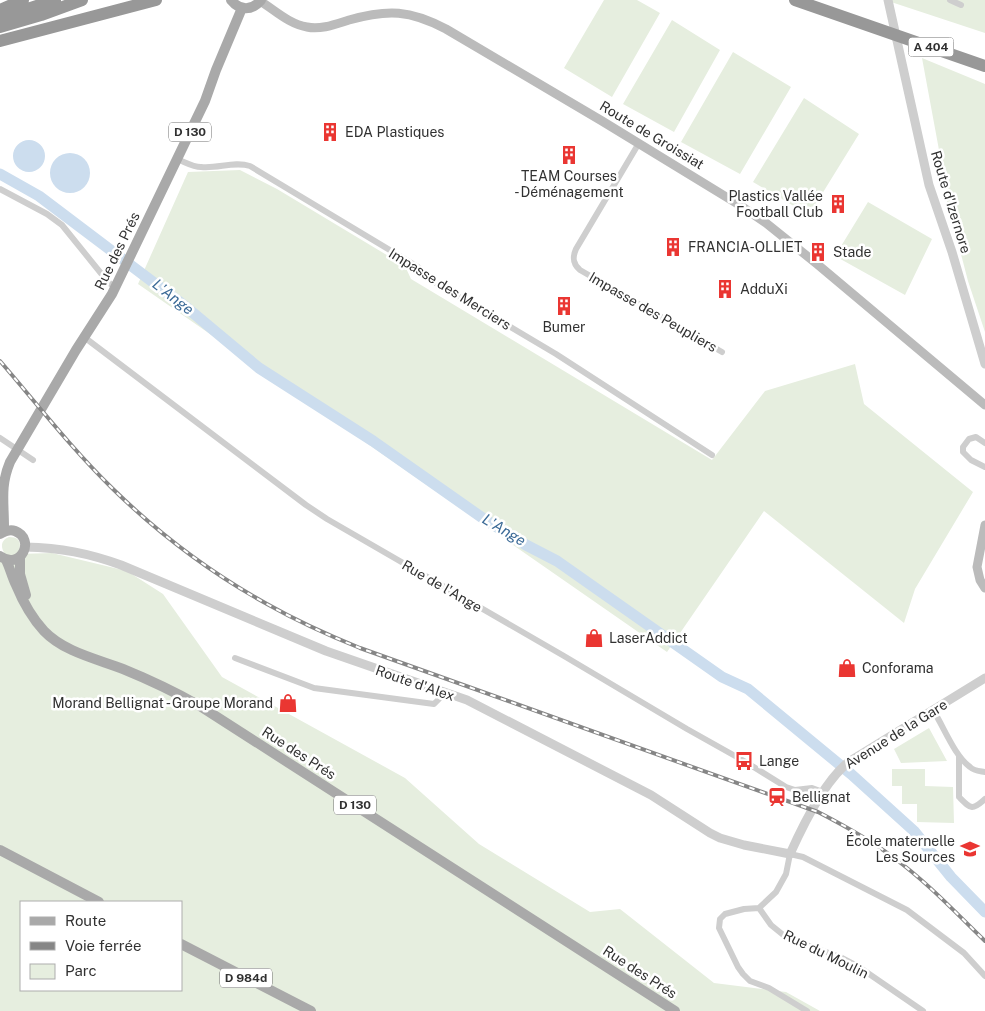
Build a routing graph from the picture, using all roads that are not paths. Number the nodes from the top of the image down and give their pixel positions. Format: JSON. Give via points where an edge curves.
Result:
{"nodes":[{"id":1,"x":23,"y":0,"type":"edge"},
{"id":2,"x":55,"y":0,"type":"edge"},
{"id":3,"x":82,"y":0,"type":"edge"},
{"id":4,"x":156,"y":0,"type":"edge"},
{"id":5,"x":230,"y":0,"type":"edge"},
{"id":6,"x":796,"y":0,"type":"edge"},
{"id":7,"x":822,"y":0,"type":"edge"},
{"id":8,"x":888,"y":0,"type":"edge"},
{"id":9,"x":950,"y":0,"type":"edge"},
{"id":10,"x":261,"y":1,"type":"edge"},
{"id":11,"x":961,"y":5,"type":"dead end"},
{"id":12,"x":242,"y":8,"type":"junction"},
{"id":13,"x":0,"y":10,"type":"edge"},
{"id":14,"x":0,"y":18,"type":"edge"},
{"id":15,"x":0,"y":27,"type":"edge"},
{"id":16,"x":0,"y":41,"type":"edge"},
{"id":17,"x":985,"y":56,"type":"edge"},
{"id":18,"x":985,"y":66,"type":"edge"},
{"id":19,"x":639,"y":143,"type":"junction"},
{"id":20,"x":178,"y":159,"type":"junction"},
{"id":21,"x":0,"y":189,"type":"edge"},
{"id":22,"x":116,"y":288,"type":"junction"},
{"id":23,"x":84,"y":337,"type":"junction"},
{"id":24,"x":722,"y":352,"type":"dead end"},
{"id":25,"x":984,"y":353,"type":"edge"},
{"id":26,"x":985,"y":364,"type":"edge"},
{"id":27,"x":984,"y":404,"type":"edge"},
{"id":28,"x":0,"y":438,"type":"edge"},
{"id":29,"x":985,"y":443,"type":"edge"},
{"id":30,"x":712,"y":455,"type":"dead end"},
{"id":31,"x":33,"y":460,"type":"dead end"},
{"id":32,"x":985,"y":467,"type":"edge"},
{"id":33,"x":3,"y":493,"type":"junction"},
{"id":34,"x":985,"y":529,"type":"edge"},
{"id":35,"x":14,"y":530,"type":"junction"},
{"id":36,"x":1,"y":533,"type":"edge"},
{"id":37,"x":25,"y":547,"type":"junction"},
{"id":38,"x":20,"y":557,"type":"junction"},
{"id":39,"x":3,"y":558,"type":"edge"},
{"id":40,"x":985,"y":588,"type":"edge"},
{"id":41,"x":30,"y":613,"type":"junction"},
{"id":42,"x":235,"y":658,"type":"dead end"},
{"id":43,"x":985,"y":678,"type":"edge"},
{"id":44,"x":446,"y":693,"type":"junction"},
{"id":45,"x":933,"y":710,"type":"junction"},
{"id":46,"x":959,"y":756,"type":"junction"},
{"id":47,"x":985,"y":772,"type":"edge"},
{"id":48,"x":823,"y":792,"type":"junction"},
{"id":49,"x":985,"y":799,"type":"edge"},
{"id":50,"x":0,"y":850,"type":"edge"},
{"id":51,"x":790,"y":854,"type":"junction"},
{"id":52,"x":97,"y":901,"type":"edge"},
{"id":53,"x":760,"y":908,"type":"junction"},
{"id":54,"x":182,"y":945,"type":"edge"},
{"id":55,"x":985,"y":976,"type":"edge"},
{"id":56,"x":311,"y":1011,"type":"edge"},
{"id":57,"x":675,"y":1011,"type":"edge"},
{"id":58,"x":807,"y":1011,"type":"edge"},
{"id":59,"x":923,"y":1011,"type":"edge"}],
"edges":[{"from":1,"to":13,"type":"highway"},
{"from":2,"to":14,"type":"highway"},
{"from":3,"to":15,"type":"highway"},
{"from":4,"to":16,"type":"highway"},
{"from":5,"to":12,"type":"main road"},
{"from":6,"to":18,"type":"highway","number":"A 404"},
{"from":7,"to":17,"type":"highway","number":"A 404"},
{"from":8,"to":25,"type":"street","name":"Route d'Izernore","via":[[929,185]]},
{"from":9,"to":11,"type":"street"},
{"from":10,"to":12,"type":"main road","via":[[253,7]]},
{"from":10,"to":19,"type":"main road","name":"Route de Groissiat","via":[[285,19],[306,27],[321,28],[382,13],[404,13],[425,19]]},
{"from":12,"to":20,"type":"main road","name":"Rue des Prés","number":"D 130"},
{"from":19,"to":24,"type":"street","name":"Impasse des Peupliers","via":[[576,249],[573,261],[580,270]]},
{"from":19,"to":27,"type":"main road","name":"Route de Groissiat","via":[[766,223]]},
{"from":20,"to":22,"type":"main road","name":"Rue des Prés","number":"D 130"},
{"from":20,"to":30,"type":"street","name":"Impasse des Merciers","via":[[201,167],[250,166],[418,267],[436,283],[556,354]]},
{"from":21,"to":22,"type":"street","via":[[62,225]]},
{"from":22,"to":23,"type":"main road","name":"Rue des Prés","number":"D 130"},
{"from":23,"to":33,"type":"main road","name":"Rue des Prés","number":"D 130","via":[[15,453],[4,479]]},
{"from":23,"to":48,"type":"street","name":"Rue de l'Ange","via":[[327,519],[786,787]]},
{"from":25,"to":26,"type":"street","name":"Route d'Izernore"},
{"from":28,"to":31,"type":"street"},
{"from":29,"to":32,"type":"street","via":[[976,438],[969,439],[963,452]]},
{"from":33,"to":35,"type":"main road","number":"D 130","via":[[9,526]]},
{"from":33,"to":36,"type":"main road","number":"D 130","via":[[4,527]]},
{"from":34,"to":40,"type":"main road","via":[[977,567]]},
{"from":35,"to":36,"type":"main road"},
{"from":35,"to":37,"type":"main road","via":[[24,538]]},
{"from":37,"to":38,"type":"main road"},
{"from":37,"to":44,"type":"street","name":"Route d'Alex","via":[[76,552],[121,565],[326,651]]},
{"from":38,"to":39,"type":"main road","via":[[16,560]]},
{"from":38,"to":41,"type":"main road","name":"Rue des Prés","number":"D 130","via":[[20,574]]},
{"from":39,"to":41,"type":"main road","name":"Rue des Prés","number":"D 130"},
{"from":41,"to":57,"type":"main road","name":"Rue des Prés","number":"D 130","via":[[57,642],[154,682],[200,706]]},
{"from":42,"to":44,"type":"street","via":[[314,688],[434,704]]},
{"from":43,"to":45,"type":"street","name":"Avenue de la Gare"},
{"from":44,"to":51,"type":"street","name":"Route d'Alex","via":[[467,700],[651,795],[720,838]]},
{"from":45,"to":46,"type":"street"},
{"from":45,"to":48,"type":"street","name":"Avenue de la Gare","via":[[850,761],[832,777]]},
{"from":46,"to":47,"type":"street","via":[[969,767]]},
{"from":46,"to":49,"type":"street","via":[[959,797],[974,808]]},
{"from":48,"to":51,"type":"street","name":"Avenue de la Gare"},
{"from":50,"to":52,"type":"main road"},
{"from":51,"to":53,"type":"street","via":[[786,874],[776,892]]},
{"from":51,"to":55,"type":"street","via":[[803,857],[907,910],[964,954]]},
{"from":53,"to":58,"type":"street","via":[[725,914],[720,919],[719,928],[738,967],[750,981],[769,988]]},
{"from":53,"to":59,"type":"street","name":"Rue du Moulin","via":[[787,938],[859,967]]},
{"from":54,"to":56,"type":"main road","number":"D 984d"}]}
